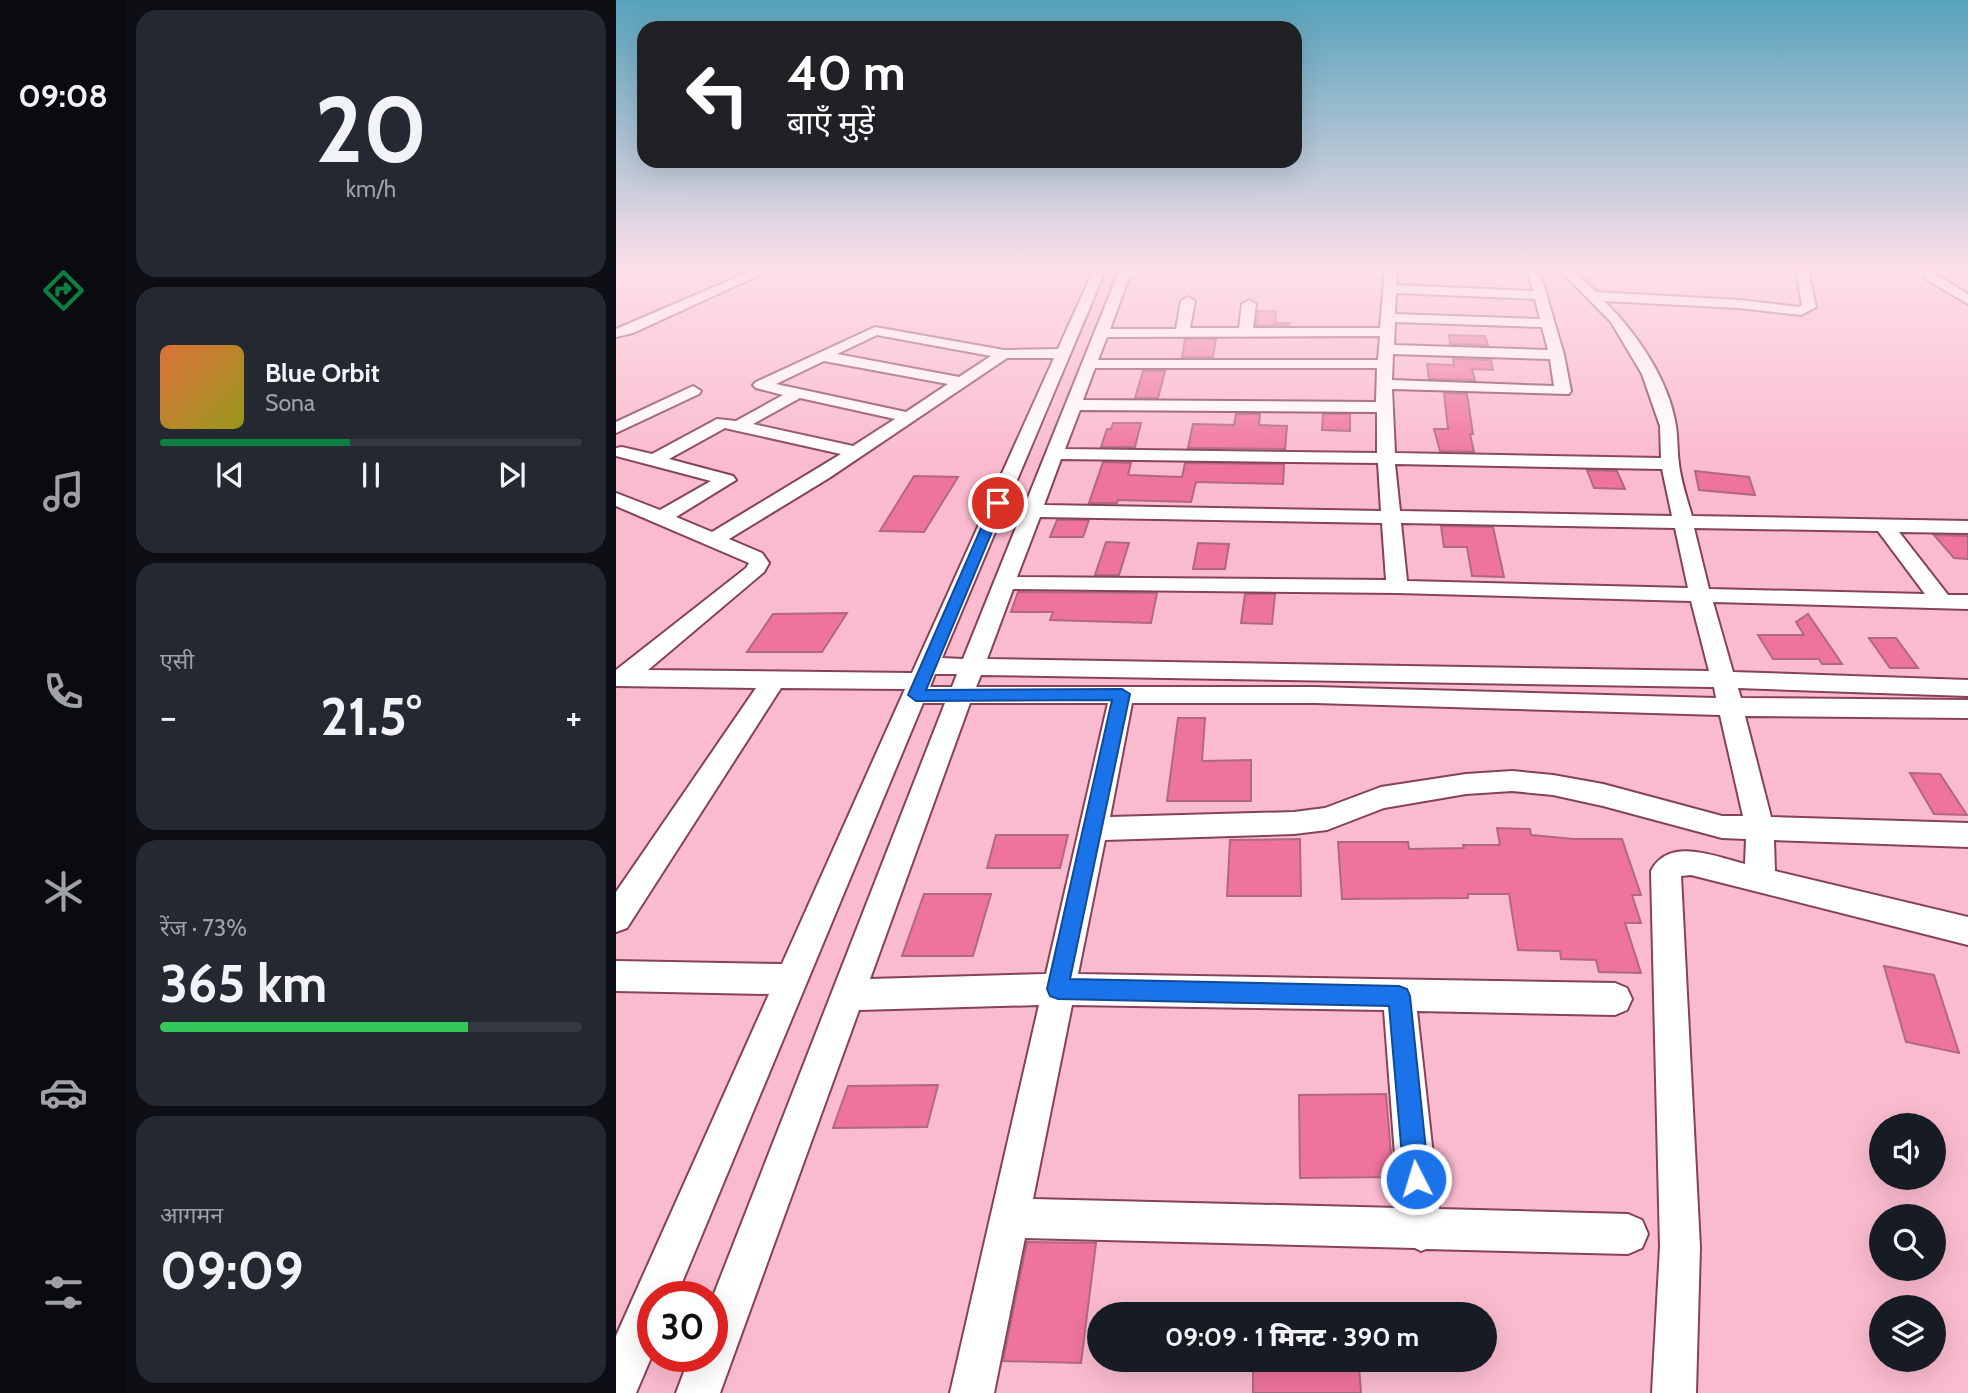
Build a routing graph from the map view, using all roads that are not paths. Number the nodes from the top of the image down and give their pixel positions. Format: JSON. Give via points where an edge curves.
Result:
{"nodes":[{"id":1,"x":870,"y":334,"type":"edge"},
{"id":2,"x":893,"y":334,"type":"edge"},
{"id":3,"x":1071,"y":334,"type":"edge"},
{"id":4,"x":1101,"y":334,"type":"edge"},
{"id":5,"x":1387,"y":334,"type":"edge"},
{"id":6,"x":1550,"y":334,"type":"edge"},
{"id":7,"x":1625,"y":334,"type":"edge"},
{"id":8,"x":1063,"y":353,"type":"junction"},
{"id":9,"x":1004,"y":354,"type":"junction"},
{"id":10,"x":1557,"y":355,"type":"junction"},
{"id":11,"x":822,"y":356,"type":"junction"},
{"id":12,"x":1386,"y":357,"type":"junction"},
{"id":13,"x":1090,"y":364,"type":"junction"},
{"id":14,"x":962,"y":382,"type":"junction"},
{"id":15,"x":1384,"y":384,"type":"junction"},
{"id":16,"x":693,"y":391,"type":"dead end"},
{"id":17,"x":798,"y":393,"type":"junction"},
{"id":18,"x":1075,"y":405,"type":"junction"},
{"id":19,"x":1385,"y":407,"type":"junction"},
{"id":20,"x":908,"y":417,"type":"junction"},
{"id":21,"x":619,"y":424,"type":"edge"},
{"id":22,"x":738,"y":426,"type":"junction"},
{"id":23,"x":622,"y":452,"type":"dead end"},
{"id":24,"x":855,"y":452,"type":"junction"},
{"id":25,"x":1057,"y":454,"type":"junction"},
{"id":26,"x":1386,"y":457,"type":"junction"},
{"id":27,"x":654,"y":460,"type":"junction"},
{"id":28,"x":1670,"y":464,"type":"junction"},
{"id":29,"x":616,"y":499,"type":"edge"},
{"id":30,"x":1034,"y":511,"type":"junction"},
{"id":31,"x":1391,"y":516,"type":"junction"},
{"id":32,"x":661,"y":518,"type":"junction"},
{"id":33,"x":1685,"y":523,"type":"junction"},
{"id":34,"x":1884,"y":526,"type":"junction"},
{"id":35,"x":1968,"y":527,"type":"edge"},
{"id":36,"x":713,"y":540,"type":"junction"},
{"id":37,"x":1007,"y":583,"type":"junction"},
{"id":38,"x":1397,"y":587,"type":"junction"},
{"id":39,"x":1700,"y":596,"type":"junction"},
{"id":40,"x":1942,"y":602,"type":"junction"},
{"id":41,"x":1968,"y":602,"type":"edge"},
{"id":42,"x":619,"y":678,"type":"edge"},
{"id":43,"x":774,"y":680,"type":"junction"},
{"id":44,"x":1724,"y":680,"type":"junction"},
{"id":45,"x":921,"y":681,"type":"junction"},
{"id":46,"x":968,"y":681,"type":"junction"},
{"id":47,"x":1968,"y":688,"type":"edge"},
{"id":48,"x":1122,"y":694,"type":"junction"},
{"id":49,"x":1730,"y":707,"type":"junction"},
{"id":50,"x":1968,"y":709,"type":"edge"},
{"id":51,"x":1092,"y":829,"type":"junction"},
{"id":52,"x":1760,"y":830,"type":"junction"},
{"id":53,"x":1968,"y":835,"type":"edge"},
{"id":54,"x":1760,"y":879,"type":"junction"},
{"id":55,"x":616,"y":918,"type":"edge"},
{"id":56,"x":1968,"y":930,"type":"edge"},
{"id":57,"x":616,"y":976,"type":"edge"},
{"id":58,"x":793,"y":979,"type":"junction"},
{"id":59,"x":1058,"y":989,"type":"junction"},
{"id":60,"x":848,"y":995,"type":"junction"},
{"id":61,"x":1399,"y":996,"type":"junction"},
{"id":62,"x":1615,"y":999,"type":"dead end"},
{"id":63,"x":1008,"y":1218,"type":"junction"},
{"id":64,"x":1421,"y":1231,"type":"junction"},
{"id":65,"x":1628,"y":1234,"type":"dead end"},
{"id":66,"x":662,"y":1281,"type":"edge"},
{"id":67,"x":728,"y":1314,"type":"edge"},
{"id":68,"x":637,"y":1339,"type":"edge"},
{"id":69,"x":706,"y":1372,"type":"edge"},
{"id":70,"x":616,"y":1387,"type":"edge"},
{"id":71,"x":698,"y":1393,"type":"edge"},
{"id":72,"x":972,"y":1393,"type":"edge"},
{"id":73,"x":1674,"y":1393,"type":"edge"}],
"edges":[{"from":1,"to":11,"type":"street"},
{"from":2,"to":9,"type":"street"},
{"from":3,"to":8,"type":"street"},
{"from":4,"to":13,"type":"street"},
{"from":5,"to":12,"type":"street"},
{"from":6,"to":10,"type":"street"},
{"from":7,"to":28,"type":"street","via":[[1650,374],[1668,426]]},
{"from":8,"to":9,"type":"street"},
{"from":8,"to":45,"type":"street"},
{"from":9,"to":14,"type":"street"},
{"from":10,"to":12,"type":"street"},
{"from":10,"to":15,"type":"street","via":[[1563,391]]},
{"from":11,"to":14,"type":"street"},
{"from":11,"to":17,"type":"street","via":[[761,385]]},
{"from":12,"to":13,"type":"street"},
{"from":12,"to":15,"type":"street"},
{"from":13,"to":18,"type":"street"},
{"from":14,"to":20,"type":"street"},
{"from":15,"to":19,"type":"street"},
{"from":16,"to":21,"type":"street"},
{"from":17,"to":20,"type":"street"},
{"from":17,"to":22,"type":"street"},
{"from":18,"to":19,"type":"street"},
{"from":18,"to":25,"type":"street"},
{"from":19,"to":26,"type":"street"},
{"from":20,"to":24,"type":"street"},
{"from":22,"to":24,"type":"street"},
{"from":22,"to":27,"type":"street","via":[[723,423]]},
{"from":23,"to":27,"type":"street"},
{"from":24,"to":36,"type":"street"},
{"from":25,"to":26,"type":"street"},
{"from":25,"to":30,"type":"street"},
{"from":26,"to":28,"type":"street"},
{"from":26,"to":31,"type":"street"},
{"from":27,"to":32,"type":"street","via":[[727,480]]},
{"from":28,"to":33,"type":"street"},
{"from":29,"to":32,"type":"street"},
{"from":30,"to":31,"type":"street"},
{"from":30,"to":37,"type":"street"},
{"from":31,"to":33,"type":"street"},
{"from":31,"to":38,"type":"street"},
{"from":32,"to":36,"type":"street"},
{"from":33,"to":34,"type":"street"},
{"from":33,"to":39,"type":"street"},
{"from":34,"to":35,"type":"street"},
{"from":34,"to":40,"type":"street"},
{"from":36,"to":42,"type":"street","via":[[755,557],[759,563],[754,572]]},
{"from":37,"to":38,"type":"street"},
{"from":37,"to":46,"type":"street"},
{"from":38,"to":39,"type":"street"},
{"from":39,"to":40,"type":"street"},
{"from":39,"to":44,"type":"street"},
{"from":40,"to":41,"type":"street"},
{"from":42,"to":43,"type":"street"},
{"from":43,"to":45,"type":"street"},
{"from":43,"to":55,"type":"street"},
{"from":44,"to":46,"type":"street"},
{"from":44,"to":47,"type":"street"},
{"from":44,"to":49,"type":"street"},
{"from":45,"to":46,"type":"street"},
{"from":45,"to":58,"type":"street"},
{"from":46,"to":48,"type":"street"},
{"from":46,"to":60,"type":"street"},
{"from":48,"to":49,"type":"street"},
{"from":48,"to":51,"type":"street"},
{"from":49,"to":50,"type":"street"},
{"from":49,"to":52,"type":"street"},
{"from":51,"to":52,"type":"street","via":[[1294,823],[1327,819],[1381,798],[1512,781],[1603,795],[1722,827]]},
{"from":51,"to":59,"type":"street"},
{"from":52,"to":53,"type":"street"},
{"from":52,"to":54,"type":"street"},
{"from":54,"to":56,"type":"street"},
{"from":54,"to":73,"type":"street","via":[[1691,863],[1673,864],[1666,871],[1680,1247]]},
{"from":57,"to":58,"type":"street"},
{"from":58,"to":66,"type":"street"},
{"from":59,"to":60,"type":"street"},
{"from":59,"to":61,"type":"street"},
{"from":59,"to":63,"type":"street"},
{"from":60,"to":67,"type":"street"},
{"from":61,"to":62,"type":"street"},
{"from":61,"to":64,"type":"street"},
{"from":63,"to":64,"type":"street"},
{"from":63,"to":72,"type":"street"},
{"from":64,"to":65,"type":"street"},
{"from":68,"to":70,"type":"street"},
{"from":69,"to":71,"type":"street"}]}
